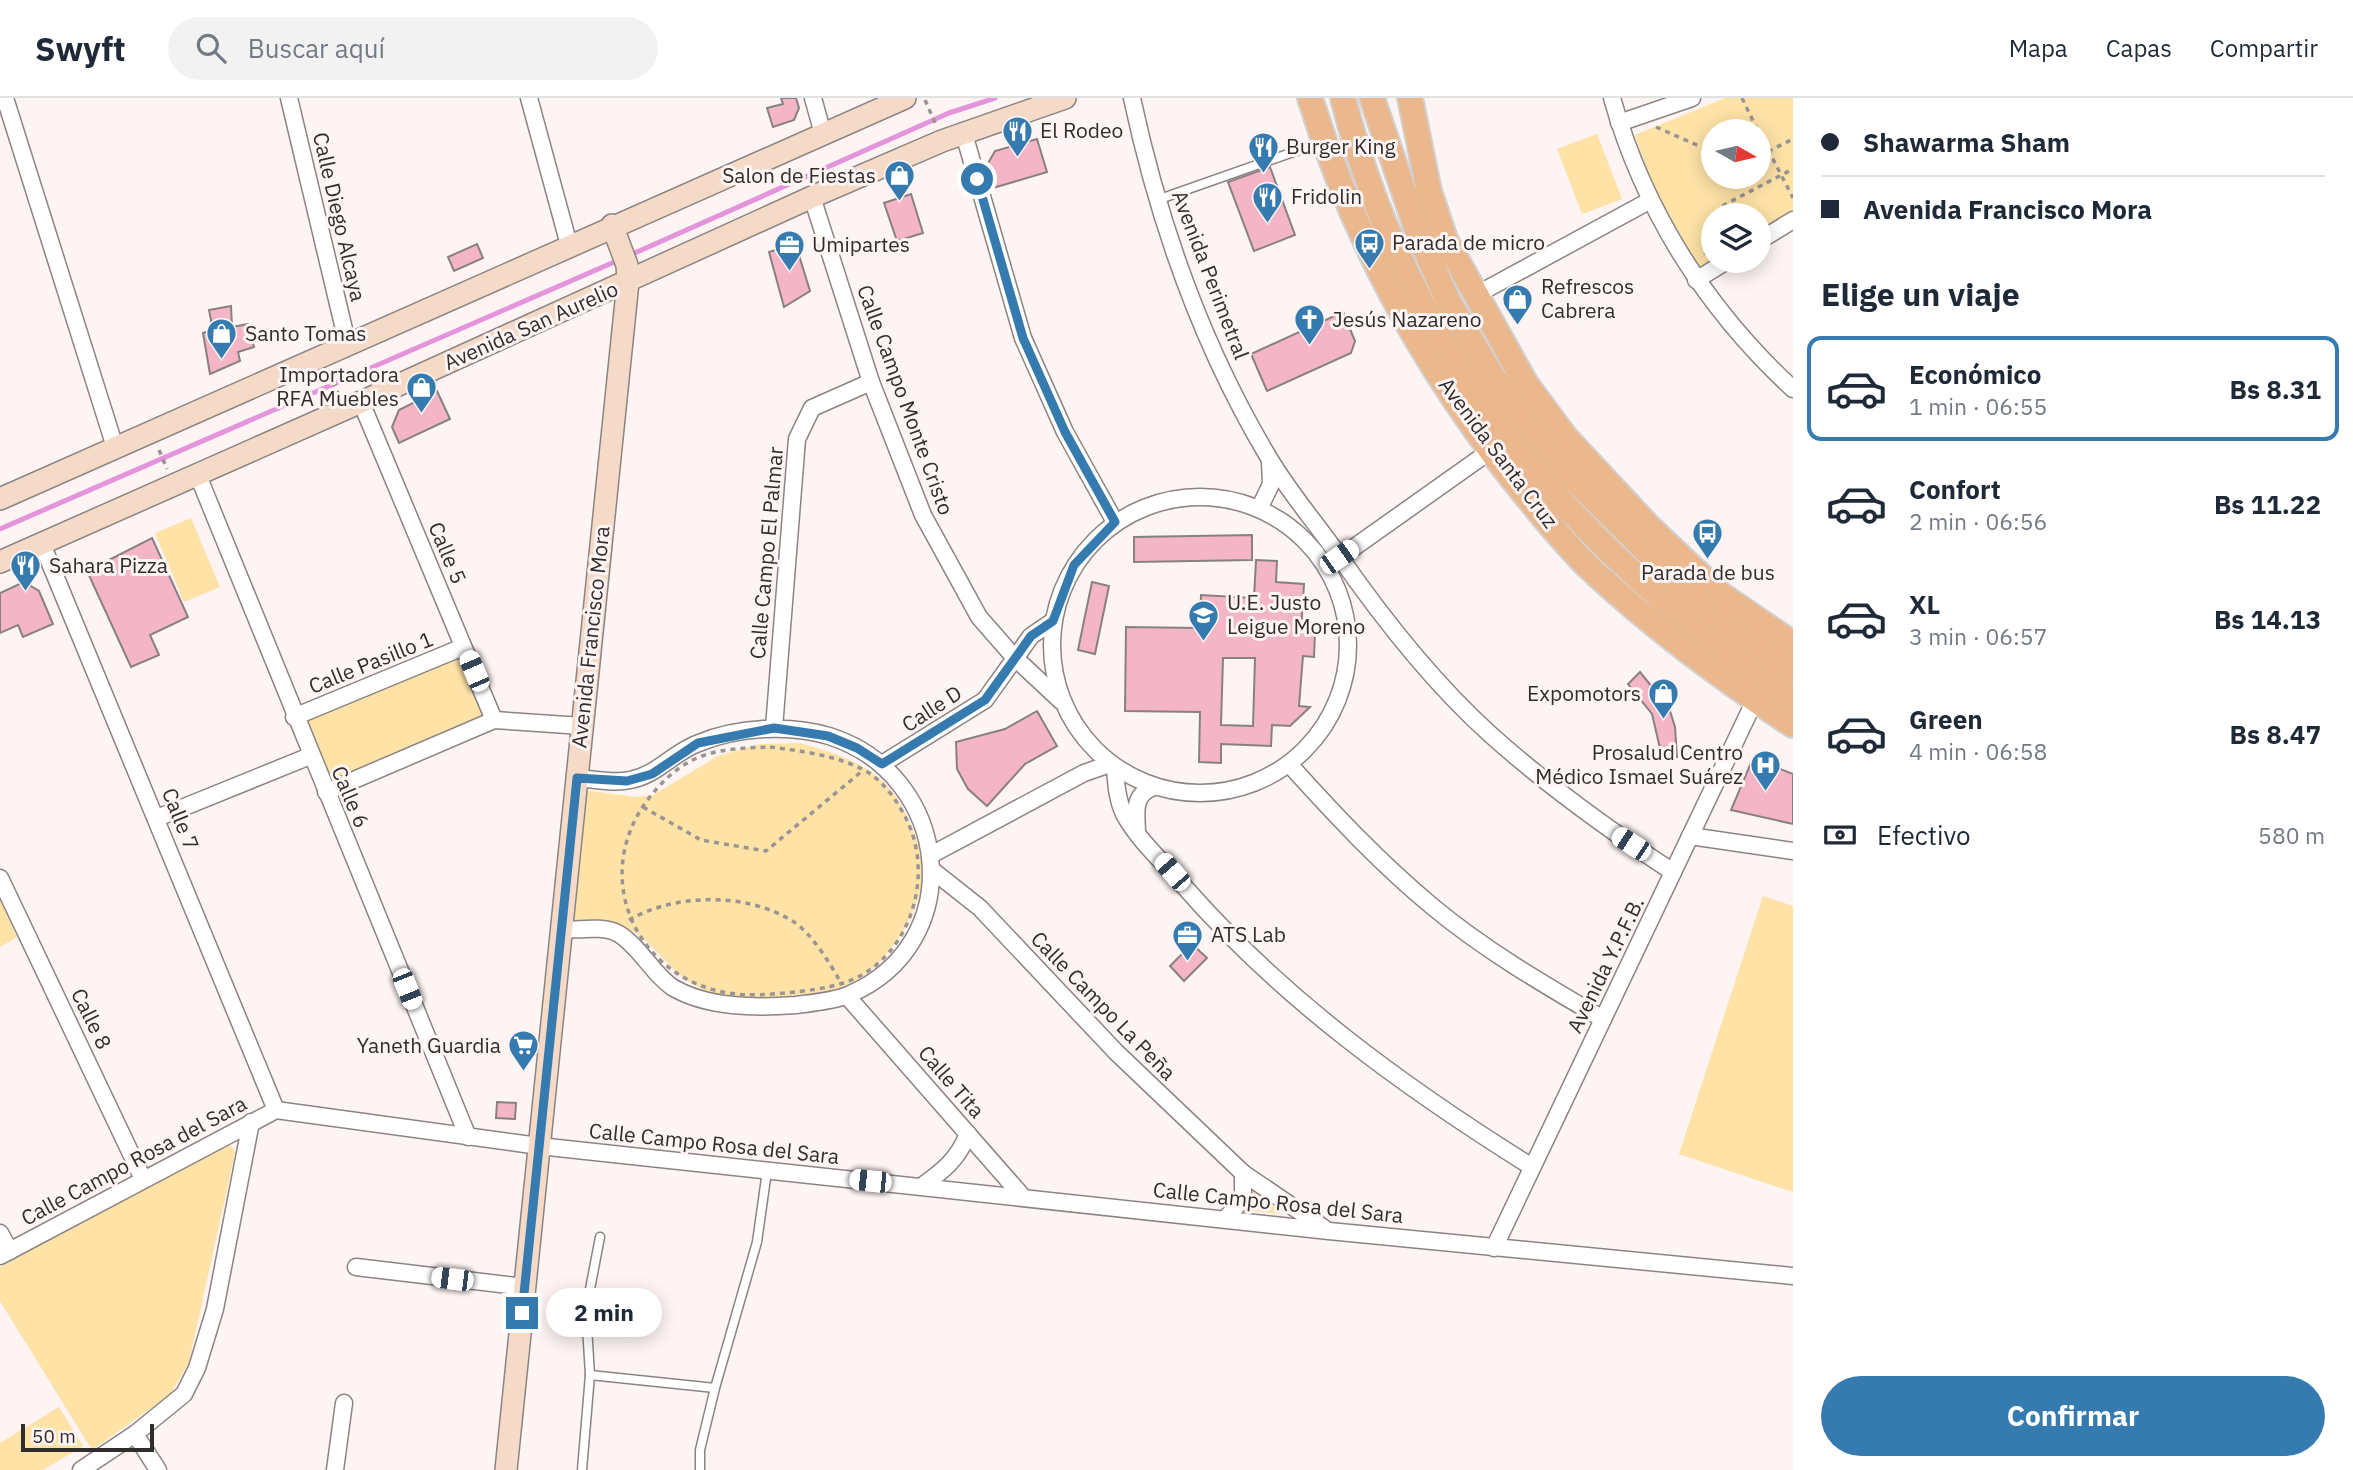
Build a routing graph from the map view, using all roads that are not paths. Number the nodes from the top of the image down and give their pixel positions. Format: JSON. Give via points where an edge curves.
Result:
{"nodes":[{"id":1,"x":5,"y":98,"type":"edge"},
{"id":2,"x":289,"y":98,"type":"edge"},
{"id":3,"x":529,"y":98,"type":"edge"},
{"id":4,"x":813,"y":98,"type":"edge"},
{"id":5,"x":905,"y":98,"type":"edge"},
{"id":6,"x":1065,"y":98,"type":"edge"},
{"id":7,"x":1132,"y":98,"type":"edge"},
{"id":8,"x":1292,"y":98,"type":"edge"},
{"id":9,"x":1343,"y":98,"type":"edge"},
{"id":10,"x":1372,"y":98,"type":"edge"},
{"id":11,"x":1612,"y":98,"type":"edge"},
{"id":12,"x":1692,"y":98,"type":"edge"},
{"id":13,"x":1412,"y":103,"type":"edge"},
{"id":14,"x":1312,"y":105,"type":"edge"},
{"id":15,"x":1619,"y":123,"type":"junction"},
{"id":16,"x":823,"y":134,"type":"junction"},
{"id":17,"x":964,"y":134,"type":"junction"},
{"id":18,"x":1325,"y":141,"type":"junction"},
{"id":19,"x":1354,"y":144,"type":"junction"},
{"id":20,"x":812,"y":197,"type":"junction"},
{"id":21,"x":1157,"y":200,"type":"junction"},
{"id":22,"x":1649,"y":201,"type":"junction"},
{"id":23,"x":1793,"y":220,"type":"edge"},
{"id":24,"x":615,"y":231,"type":"junction"},
{"id":25,"x":1771,"y":234,"type":"edge"},
{"id":26,"x":569,"y":245,"type":"junction"},
{"id":27,"x":628,"y":273,"type":"junction"},
{"id":28,"x":1707,"y":273,"type":"edge"},
{"id":29,"x":1696,"y":280,"type":"junction"},
{"id":30,"x":1474,"y":296,"type":"junction"},
{"id":31,"x":348,"y":346,"type":"junction"},
{"id":32,"x":871,"y":382,"type":"junction"},
{"id":33,"x":1793,"y":389,"type":"edge"},
{"id":34,"x":361,"y":402,"type":"junction"},
{"id":35,"x":115,"y":447,"type":"junction"},
{"id":36,"x":1490,"y":451,"type":"junction"},
{"id":37,"x":1270,"y":460,"type":"junction"},
{"id":38,"x":197,"y":473,"type":"junction"},
{"id":39,"x":0,"y":499,"type":"edge"},
{"id":40,"x":1260,"y":508,"type":"junction"},
{"id":41,"x":1115,"y":522,"type":"junction"},
{"id":42,"x":42,"y":544,"type":"junction"},
{"id":43,"x":0,"y":562,"type":"edge"},
{"id":44,"x":1333,"y":562,"type":"junction"},
{"id":45,"x":1053,"y":621,"type":"junction"},
{"id":46,"x":1793,"y":644,"type":"edge"},
{"id":47,"x":463,"y":647,"type":"junction"},
{"id":48,"x":1014,"y":657,"type":"junction"},
{"id":49,"x":1793,"y":670,"type":"edge"},
{"id":50,"x":1793,"y":698,"type":"edge"},
{"id":51,"x":1755,"y":700,"type":"junction"},
{"id":52,"x":1062,"y":702,"type":"junction"},
{"id":53,"x":294,"y":717,"type":"junction"},
{"id":54,"x":494,"y":720,"type":"junction"},
{"id":55,"x":1793,"y":725,"type":"edge"},
{"id":56,"x":582,"y":726,"type":"junction"},
{"id":57,"x":774,"y":728,"type":"junction"},
{"id":58,"x":310,"y":756,"type":"junction"},
{"id":59,"x":882,"y":764,"type":"junction"},
{"id":60,"x":1289,"y":764,"type":"junction"},
{"id":61,"x":1112,"y":766,"type":"junction"},
{"id":62,"x":577,"y":778,"type":"junction"},
{"id":63,"x":1154,"y":787,"type":"junction"},
{"id":64,"x":326,"y":792,"type":"junction"},
{"id":65,"x":157,"y":818,"type":"junction"},
{"id":66,"x":1137,"y":833,"type":"junction"},
{"id":67,"x":1690,"y":836,"type":"junction"},
{"id":68,"x":1793,"y":851,"type":"edge"},
{"id":69,"x":932,"y":862,"type":"junction"},
{"id":70,"x":1673,"y":872,"type":"junction"},
{"id":71,"x":0,"y":878,"type":"edge"},
{"id":72,"x":562,"y":930,"type":"junction"},
{"id":73,"x":844,"y":990,"type":"junction"},
{"id":74,"x":1603,"y":1019,"type":"junction"},
{"id":75,"x":275,"y":1110,"type":"junction"},
{"id":76,"x":251,"y":1122,"type":"junction"},
{"id":77,"x":968,"y":1134,"type":"junction"},
{"id":78,"x":468,"y":1137,"type":"junction"},
{"id":79,"x":539,"y":1146,"type":"junction"},
{"id":80,"x":1532,"y":1167,"type":"junction"},
{"id":81,"x":767,"y":1171,"type":"junction"},
{"id":82,"x":1243,"y":1173,"type":"junction"},
{"id":83,"x":144,"y":1179,"type":"junction"},
{"id":84,"x":922,"y":1186,"type":"junction"},
{"id":85,"x":1023,"y":1196,"type":"junction"},
{"id":86,"x":1226,"y":1218,"type":"junction"},
{"id":87,"x":1329,"y":1231,"type":"junction"},
{"id":88,"x":0,"y":1233,"type":"edge"},
{"id":89,"x":600,"y":1237,"type":"dead end"},
{"id":90,"x":1494,"y":1248,"type":"junction"},
{"id":91,"x":5,"y":1254,"type":"edge"},
{"id":92,"x":356,"y":1267,"type":"dead end"},
{"id":93,"x":1793,"y":1276,"type":"edge"},
{"id":94,"x":525,"y":1287,"type":"junction"},
{"id":95,"x":590,"y":1375,"type":"junction"},
{"id":96,"x":715,"y":1388,"type":"junction"},
{"id":97,"x":344,"y":1403,"type":"dead end"},
{"id":98,"x":135,"y":1434,"type":"junction"},
{"id":99,"x":81,"y":1470,"type":"edge"},
{"id":100,"x":158,"y":1470,"type":"edge"},
{"id":101,"x":335,"y":1470,"type":"edge"},
{"id":102,"x":506,"y":1470,"type":"edge"},
{"id":103,"x":582,"y":1470,"type":"edge"},
{"id":104,"x":700,"y":1470,"type":"edge"}],
"edges":[{"from":1,"to":35,"type":"street"},
{"from":2,"to":31,"type":"street","name":"Calle Diego Alcaya"},
{"from":3,"to":26,"type":"street"},
{"from":4,"to":16,"type":"street"},
{"from":5,"to":16,"type":"main road"},
{"from":6,"to":17,"type":"main road","name":"Avenida San Aurelio"},
{"from":7,"to":21,"type":"street","name":"Avenida Perimetral"},
{"from":8,"to":14,"type":"main road"},
{"from":9,"to":19,"type":"main road","name":"Avenida Santa Cruz"},
{"from":10,"to":49,"type":"main road","name":"Avenida Santa Cruz","via":[[1418,233],[1448,301],[1523,419],[1573,479],[1707,611]]},
{"from":11,"to":15,"type":"street"},
{"from":12,"to":15,"type":"street"},
{"from":13,"to":30,"type":"main road","via":[[1429,191],[1445,239]]},
{"from":14,"to":18,"type":"main road","name":"Avenida Santa Cruz"},
{"from":14,"to":19,"type":"main road"},
{"from":15,"to":22,"type":"street"},
{"from":16,"to":24,"type":"main road"},
{"from":17,"to":20,"type":"main road","name":"Avenida San Aurelio"},
{"from":17,"to":41,"type":"street","via":[[1023,338],[1065,432]]},
{"from":18,"to":21,"type":"lane"},
{"from":18,"to":36,"type":"main road","name":"Avenida Santa Cruz","via":[[1366,246],[1402,314]]},
{"from":19,"to":50,"type":"main road","name":"Avenida Santa Cruz","via":[[1424,308],[1467,382],[1508,438],[1610,554],[1694,629]]},
{"from":20,"to":27,"type":"main road","name":"Avenida San Aurelio"},
{"from":20,"to":32,"type":"street","name":"Calle Campo Monte Cristo"},
{"from":21,"to":37,"type":"street","name":"Avenida Perimetral","via":[[1214,351]]},
{"from":22,"to":29,"type":"street"},
{"from":22,"to":30,"type":"street"},
{"from":23,"to":25,"type":"street"},
{"from":24,"to":26,"type":"main road"},
{"from":24,"to":27,"type":"main road","name":"Avenida Francisco Mora"},
{"from":26,"to":31,"type":"main road"},
{"from":27,"to":34,"type":"main road","name":"Avenida San Aurelio"},
{"from":27,"to":56,"type":"main road","name":"Avenida Francisco Mora"},
{"from":28,"to":29,"type":"street"},
{"from":29,"to":33,"type":"street","via":[[1756,356]]},
{"from":30,"to":46,"type":"main road","via":[[1526,384],[1613,491],[1720,594]]},
{"from":31,"to":35,"type":"main road"},
{"from":32,"to":48,"type":"street","name":"Calle Campo Monte Cristo","via":[[923,515],[979,617]]},
{"from":32,"to":57,"type":"street","name":"Calle Campo El Palmar","via":[[812,408],[797,439]]},
{"from":34,"to":38,"type":"main road","name":"Avenida San Aurelio"},
{"from":34,"to":47,"type":"street","name":"Calle 5"},
{"from":35,"to":39,"type":"main road"},
{"from":36,"to":44,"type":"street"},
{"from":36,"to":51,"type":"main road","name":"Avenida Santa Cruz","via":[[1594,573]]},
{"from":37,"to":40,"type":"street","via":[[1271,485]]},
{"from":37,"to":44,"type":"street","name":"Avenida Perimetral"},
{"from":38,"to":42,"type":"main road","name":"Avenida San Aurelio"},
{"from":38,"to":53,"type":"street","name":"Calle 6"},
{"from":40,"to":41,"type":"street","via":[[1223,497],[1185,496],[1148,504]]},
{"from":40,"to":44,"type":"street"},
{"from":41,"to":45,"type":"street","via":[[1074,565]]},
{"from":42,"to":43,"type":"main road","name":"Avenida San Aurelio"},
{"from":42,"to":65,"type":"street","name":"Calle 7"},
{"from":44,"to":60,"type":"street","via":[[1348,651],[1340,695],[1319,733]]},
{"from":44,"to":70,"type":"street","name":"Avenida Perimetral","via":[[1435,679],[1490,733],[1599,822]]},
{"from":45,"to":48,"type":"street","name":"Calle D","via":[[1031,636]]},
{"from":45,"to":52,"type":"street","via":[[1052,662]]},
{"from":47,"to":53,"type":"street","name":"Calle Pasillo 1"},
{"from":47,"to":54,"type":"street","name":"Calle 5"},
{"from":48,"to":52,"type":"street","name":"Calle Campo Monte Cristo"},
{"from":48,"to":59,"type":"street","name":"Calle D","via":[[985,700]]},
{"from":51,"to":55,"type":"main road","name":"Avenida Santa Cruz"},
{"from":51,"to":67,"type":"street","name":"Avenida Y.P.F.B."},
{"from":52,"to":61,"type":"street","via":[[1082,736]]},
{"from":53,"to":58,"type":"street","name":"Calle 6"},
{"from":54,"to":56,"type":"street"},
{"from":54,"to":64,"type":"street"},
{"from":56,"to":62,"type":"main road","name":"Avenida Francisco Mora"},
{"from":57,"to":59,"type":"street","via":[[828,736]]},
{"from":57,"to":62,"type":"street","via":[[698,743],[652,774],[627,781]]},
{"from":58,"to":64,"type":"street","name":"Calle 6"},
{"from":58,"to":65,"type":"street"},
{"from":59,"to":69,"type":"street","via":[[904,786],[924,824]]},
{"from":60,"to":63,"type":"street","via":[[1247,787],[1200,794]]},
{"from":60,"to":74,"type":"street","via":[[1358,840],[1434,908],[1517,968]]},
{"from":61,"to":63,"type":"street"},
{"from":61,"to":66,"type":"street","via":[[1120,802]]},
{"from":61,"to":69,"type":"street","via":[[1084,773]]},
{"from":62,"to":72,"type":"main road","name":"Avenida Francisco Mora"},
{"from":63,"to":66,"type":"street","via":[[1136,802]]},
{"from":64,"to":78,"type":"street","name":"Calle 6"},
{"from":65,"to":75,"type":"street","name":"Calle 7"},
{"from":66,"to":80,"type":"street","via":[[1206,911],[1361,1052]]},
{"from":67,"to":68,"type":"street"},
{"from":67,"to":70,"type":"street","name":"Avenida Y.P.F.B."},
{"from":69,"to":73,"type":"street","via":[[925,912],[907,947],[880,976]]},
{"from":69,"to":82,"type":"street","name":"Calle Campo La Peña","via":[[1116,1052]]},
{"from":70,"to":74,"type":"street","name":"Avenida Y.P.F.B."},
{"from":71,"to":83,"type":"street","name":"Calle 8"},
{"from":72,"to":73,"type":"street","via":[[619,934],[670,985],[716,1004],[796,1005]]},
{"from":72,"to":79,"type":"main road","name":"Avenida Francisco Mora"},
{"from":73,"to":77,"type":"street","name":"Calle Tita"},
{"from":74,"to":80,"type":"street","name":"Avenida Y.P.F.B."},
{"from":75,"to":76,"type":"street","name":"Calle Campo Rosa del Sara"},
{"from":75,"to":78,"type":"street","name":"Calle Campo Rosa del Sara"},
{"from":76,"to":83,"type":"street","name":"Calle Campo Rosa del Sara"},
{"from":76,"to":98,"type":"street","via":[[215,1309],[197,1368],[184,1394]]},
{"from":77,"to":84,"type":"street","via":[[947,1168]]},
{"from":77,"to":85,"type":"street","name":"Calle Tita"},
{"from":78,"to":79,"type":"street","name":"Calle Campo Rosa del Sara"},
{"from":79,"to":81,"type":"street","name":"Calle Campo Rosa del Sara"},
{"from":79,"to":94,"type":"main road","name":"Avenida Francisco Mora"},
{"from":80,"to":90,"type":"street","name":"Avenida Y.P.F.B."},
{"from":81,"to":84,"type":"street","name":"Calle Campo Rosa del Sara"},
{"from":81,"to":96,"type":"lane","via":[[757,1242]]},
{"from":82,"to":86,"type":"street","via":[[1243,1199]]},
{"from":82,"to":87,"type":"street","name":"Calle Campo La Peña"},
{"from":83,"to":91,"type":"street","name":"Calle Campo Rosa del Sara"},
{"from":84,"to":85,"type":"street","name":"Calle Campo Rosa del Sara"},
{"from":85,"to":86,"type":"street","name":"Calle Campo Rosa del Sara"},
{"from":86,"to":87,"type":"street","name":"Calle Campo Rosa del Sara"},
{"from":87,"to":90,"type":"street","name":"Calle Campo Rosa del Sara"},
{"from":88,"to":91,"type":"street"},
{"from":89,"to":95,"type":"lane","via":[[586,1310]]},
{"from":90,"to":93,"type":"street","name":"Calle Campo Rosa del Sara"},
{"from":92,"to":94,"type":"street"},
{"from":94,"to":102,"type":"main road","name":"Avenida Francisco Mora"},
{"from":95,"to":96,"type":"lane"},
{"from":95,"to":103,"type":"lane"},
{"from":96,"to":104,"type":"lane","via":[[700,1450]]},
{"from":97,"to":101,"type":"street"},
{"from":98,"to":99,"type":"street"},
{"from":98,"to":100,"type":"street"}]}
